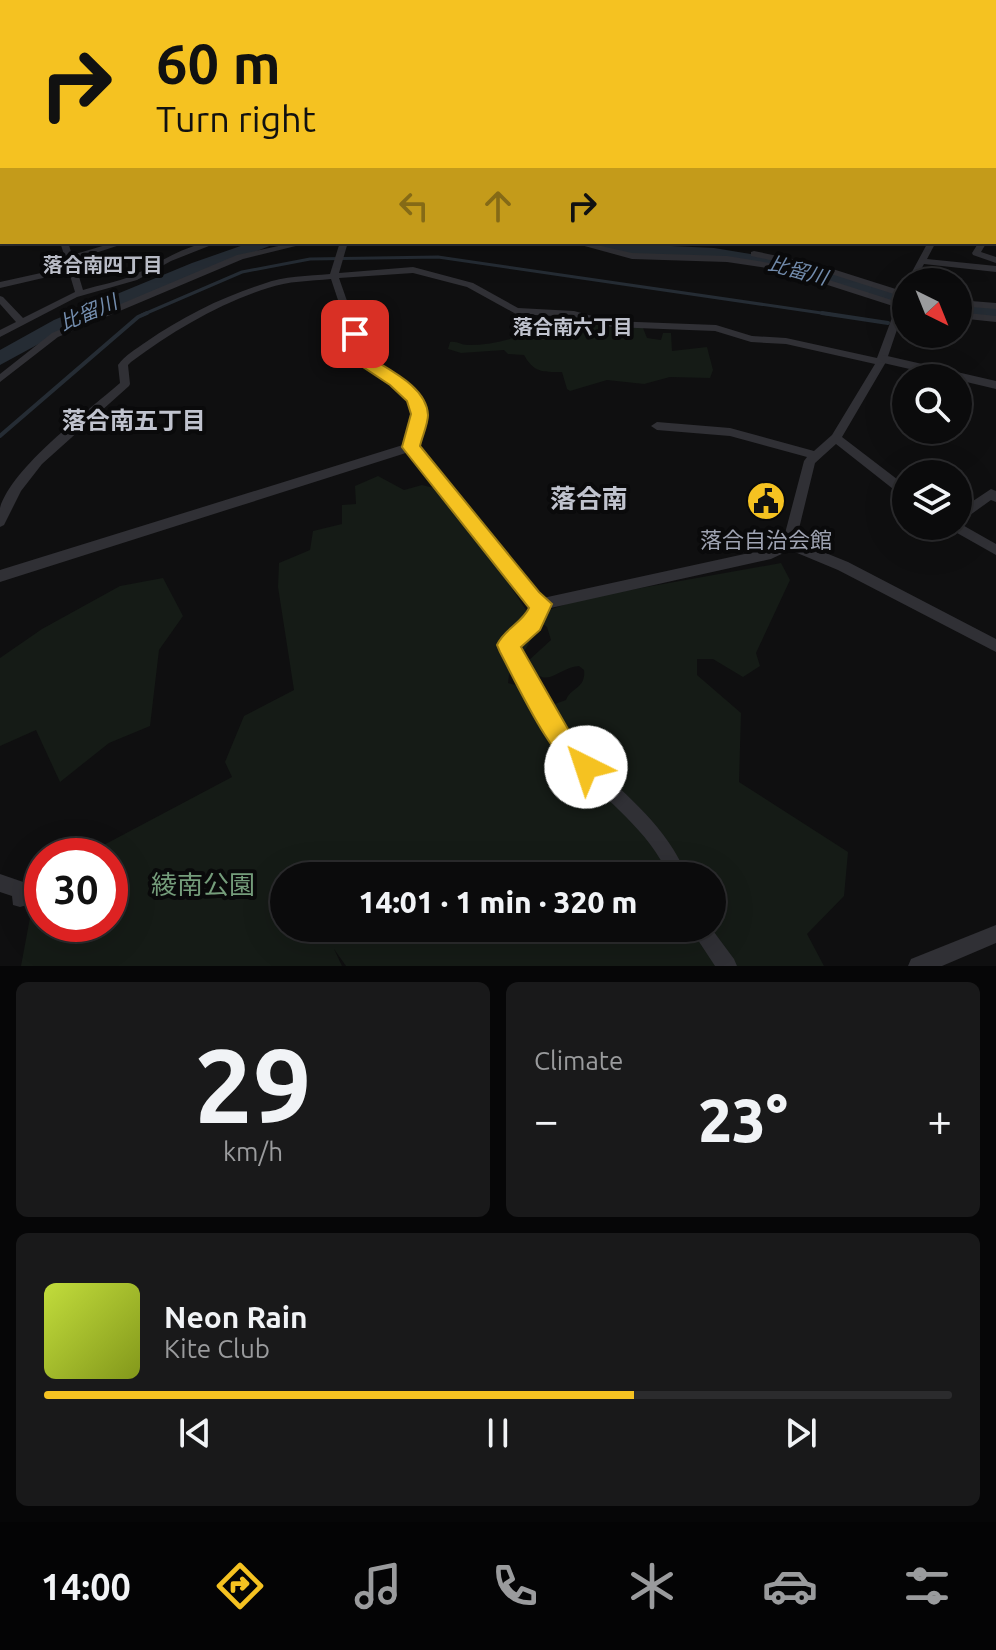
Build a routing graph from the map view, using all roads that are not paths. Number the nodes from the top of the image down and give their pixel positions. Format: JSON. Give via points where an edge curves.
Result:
{"nodes":[{"id":1,"x":65,"y":244,"type":"edge"},
{"id":2,"x":120,"y":244,"type":"edge"},
{"id":3,"x":209,"y":244,"type":"edge"},
{"id":4,"x":299,"y":244,"type":"edge"},
{"id":5,"x":343,"y":244,"type":"edge"},
{"id":6,"x":582,"y":244,"type":"edge"},
{"id":7,"x":931,"y":244,"type":"edge"},
{"id":8,"x":982,"y":244,"type":"edge"},
{"id":9,"x":754,"y":254,"type":"dead end"},
{"id":10,"x":996,"y":260,"type":"edge"},
{"id":11,"x":921,"y":261,"type":"junction"},
{"id":12,"x":71,"y":264,"type":"junction"},
{"id":13,"x":917,"y":268,"type":"edge"},
{"id":14,"x":996,"y":269,"type":"edge"},
{"id":15,"x":334,"y":276,"type":"junction"},
{"id":16,"x":0,"y":285,"type":"edge"},
{"id":17,"x":80,"y":293,"type":"junction"},
{"id":18,"x":892,"y":295,"type":"edge"},
{"id":19,"x":892,"y":296,"type":"edge"},
{"id":20,"x":0,"y":299,"type":"edge"},
{"id":21,"x":972,"y":304,"type":"edge"},
{"id":22,"x":996,"y":306,"type":"edge"},
{"id":23,"x":972,"y":316,"type":"edge"},
{"id":24,"x":996,"y":319,"type":"edge"},
{"id":25,"x":22,"y":322,"type":"junction"},
{"id":26,"x":892,"y":333,"type":"edge"},
{"id":27,"x":0,"y":334,"type":"edge"},
{"id":28,"x":882,"y":361,"type":"junction"},
{"id":29,"x":0,"y":379,"type":"edge"},
{"id":30,"x":996,"y":385,"type":"edge"},
{"id":31,"x":657,"y":426,"type":"dead end"},
{"id":32,"x":836,"y":438,"type":"junction"},
{"id":33,"x":411,"y":447,"type":"junction"},
{"id":34,"x":814,"y":455,"type":"junction"},
{"id":35,"x":892,"y":482,"type":"edge"},
{"id":36,"x":996,"y":497,"type":"edge"},
{"id":37,"x":972,"y":508,"type":"edge"},
{"id":38,"x":0,"y":522,"type":"edge"},
{"id":39,"x":972,"y":536,"type":"edge"},
{"id":40,"x":789,"y":544,"type":"junction"},
{"id":41,"x":996,"y":550,"type":"edge"},
{"id":42,"x":0,"y":576,"type":"edge"},
{"id":43,"x":541,"y":604,"type":"junction"},
{"id":44,"x":996,"y":646,"type":"edge"},
{"id":45,"x":672,"y":862,"type":"edge"},
{"id":46,"x":0,"y":883,"type":"edge"},
{"id":47,"x":20,"y":898,"type":"dead end"},
{"id":48,"x":996,"y":934,"type":"edge"},
{"id":49,"x":709,"y":942,"type":"edge"},
{"id":50,"x":727,"y":966,"type":"edge"},
{"id":51,"x":918,"y":966,"type":"edge"}],
"edges":[{"from":1,"to":12,"type":"street"},
{"from":2,"to":12,"type":"street"},
{"from":3,"to":17,"type":"street","via":[[139,276]]},
{"from":4,"to":29,"type":"street","via":[[240,257],[55,335]]},
{"from":5,"to":15,"type":"street"},
{"from":6,"to":19,"type":"street","via":[[632,256],[727,259],[813,273]]},
{"from":7,"to":11,"type":"street"},
{"from":8,"to":10,"type":"street","via":[[976,253]]},
{"from":9,"to":18,"type":"street","via":[[817,267]]},
{"from":11,"to":13,"type":"street"},
{"from":11,"to":14,"type":"street"},
{"from":12,"to":16,"type":"street"},
{"from":12,"to":17,"type":"street"},
{"from":15,"to":28,"type":"street","via":[[413,270],[470,285],[516,311],[574,314],[611,324],[716,328]]},
{"from":15,"to":33,"type":"street","via":[[363,360],[414,399],[420,414]]},
{"from":15,"to":38,"type":"street","via":[[267,285],[157,336],[123,365],[125,384],[120,390],[38,461]]},
{"from":17,"to":25,"type":"street"},
{"from":20,"to":25,"type":"street"},
{"from":21,"to":22,"type":"street"},
{"from":23,"to":24,"type":"street"},
{"from":25,"to":27,"type":"street"},
{"from":26,"to":28,"type":"street"},
{"from":28,"to":30,"type":"street"},
{"from":28,"to":32,"type":"street"},
{"from":31,"to":34,"type":"street","via":[[730,432]]},
{"from":32,"to":34,"type":"street"},
{"from":32,"to":35,"type":"street"},
{"from":33,"to":42,"type":"street"},
{"from":33,"to":43,"type":"street"},
{"from":34,"to":40,"type":"street"},
{"from":36,"to":37,"type":"street","via":[[991,494]]},
{"from":39,"to":41,"type":"street"},
{"from":40,"to":43,"type":"street","via":[[771,554]]},
{"from":40,"to":44,"type":"street","via":[[843,566]]},
{"from":43,"to":45,"type":"street","via":[[533,623],[508,645],[560,737]]},
{"from":46,"to":47,"type":"street","via":[[23,890]]},
{"from":48,"to":51,"type":"street"},
{"from":49,"to":50,"type":"street"}]}
